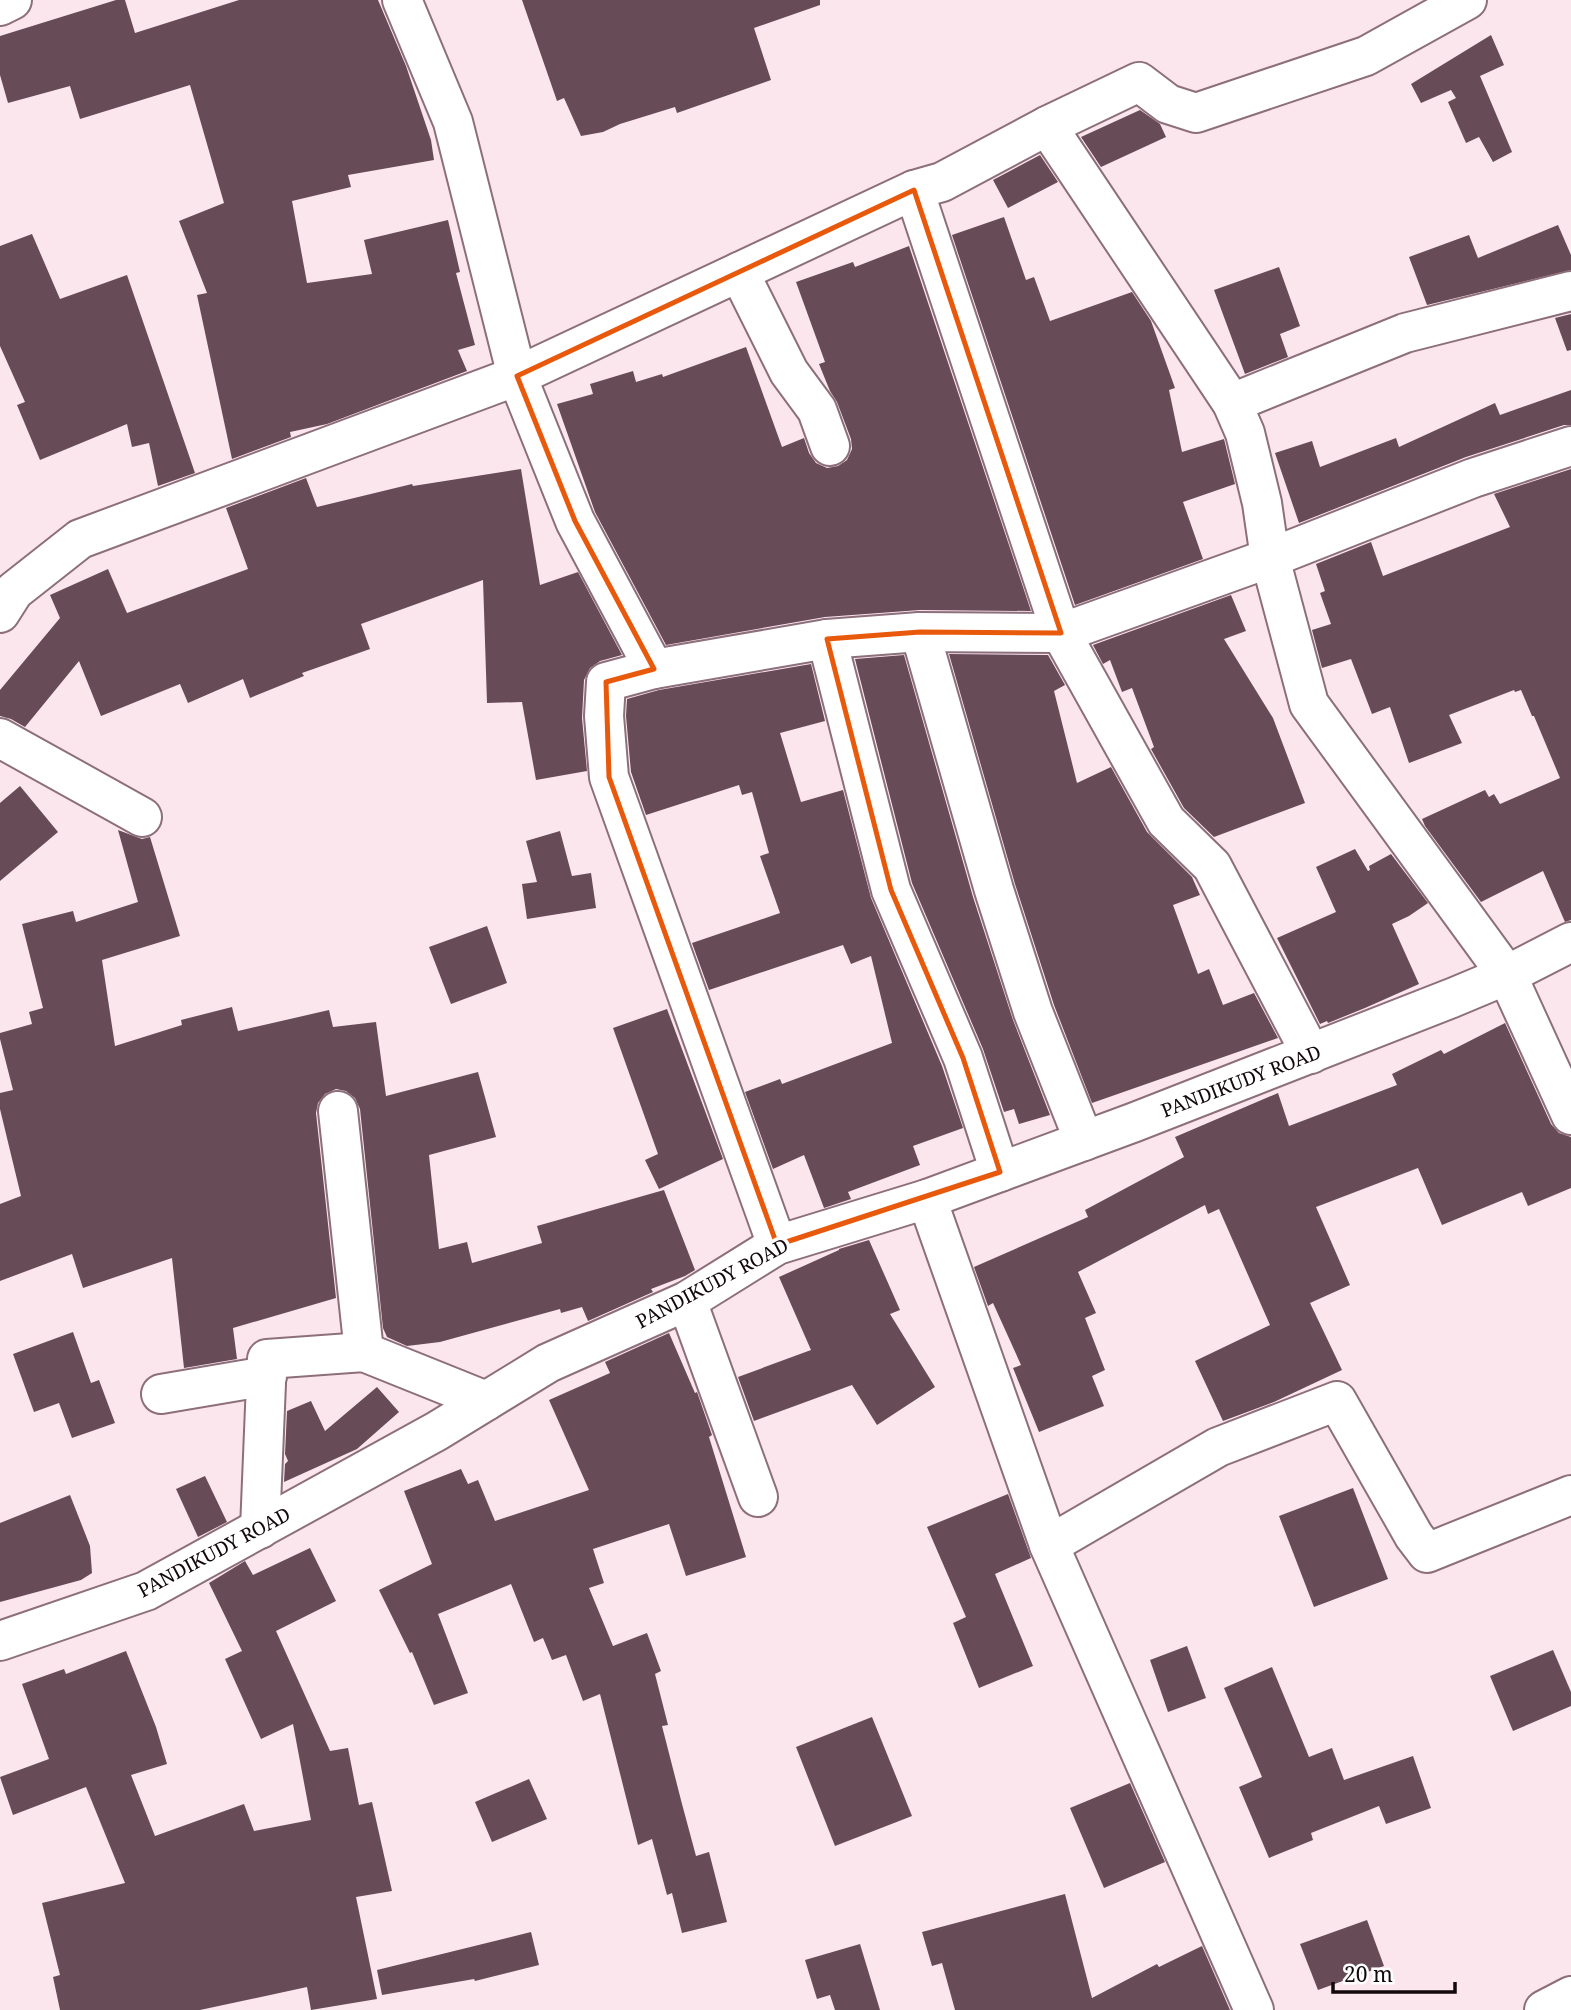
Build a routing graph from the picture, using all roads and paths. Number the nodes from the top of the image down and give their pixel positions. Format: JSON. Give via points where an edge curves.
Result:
{"nodes":[{"id":1,"x":12,"y":0,"type":"edge"},
{"id":2,"x":402,"y":0,"type":"edge"},
{"id":3,"x":1467,"y":0,"type":"edge"},
{"id":4,"x":0,"y":6,"type":"edge"},
{"id":5,"x":1047,"y":126,"type":"junction"},
{"id":6,"x":914,"y":190,"type":"junction"},
{"id":7,"x":739,"y":272,"type":"junction"},
{"id":8,"x":1571,"y":291,"type":"edge"},
{"id":9,"x":517,"y":376,"type":"junction"},
{"id":10,"x":1232,"y":403,"type":"junction"},
{"id":11,"x":830,"y":446,"type":"dead end"},
{"id":12,"x":1571,"y":446,"type":"edge"},
{"id":13,"x":1270,"y":558,"type":"junction"},
{"id":14,"x":0,"y":613,"type":"edge"},
{"id":15,"x":920,"y":632,"type":"junction"},
{"id":16,"x":1061,"y":633,"type":"junction"},
{"id":17,"x":827,"y":639,"type":"junction"},
{"id":18,"x":654,"y":668,"type":"junction"},
{"id":19,"x":0,"y":738,"type":"edge"},
{"id":20,"x":142,"y":817,"type":"dead end"},
{"id":21,"x":1571,"y":942,"type":"edge"},
{"id":22,"x":1507,"y":975,"type":"junction"},
{"id":23,"x":1311,"y":1054,"type":"junction"},
{"id":24,"x":338,"y":1111,"type":"dead end"},
{"id":25,"x":1571,"y":1115,"type":"edge"},
{"id":26,"x":1084,"y":1141,"type":"junction"},
{"id":27,"x":1000,"y":1172,"type":"junction"},
{"id":28,"x":927,"y":1199,"type":"junction"},
{"id":29,"x":777,"y":1245,"type":"junction"},
{"id":30,"x":687,"y":1301,"type":"junction"},
{"id":31,"x":364,"y":1352,"type":"junction"},
{"id":32,"x":267,"y":1376,"type":"junction"},
{"id":33,"x":161,"y":1394,"type":"dead end"},
{"id":34,"x":486,"y":1401,"type":"junction"},
{"id":35,"x":1571,"y":1494,"type":"edge"},
{"id":36,"x":758,"y":1497,"type":"dead end"},
{"id":37,"x":260,"y":1529,"type":"junction"},
{"id":38,"x":1049,"y":1545,"type":"junction"},
{"id":39,"x":0,"y":1641,"type":"edge"},
{"id":40,"x":1571,"y":1996,"type":"edge"},
{"id":41,"x":1254,"y":2010,"type":"edge"},
{"id":42,"x":1544,"y":2010,"type":"edge"}],
"edges":[{"from":1,"to":4,"type":"street"},
{"from":2,"to":9,"type":"street","via":[[453,122]]},
{"from":3,"to":5,"type":"street","via":[[1366,56],[1196,113],[1168,104],[1139,82]]},
{"from":5,"to":6,"type":"street","via":[[942,183]]},
{"from":5,"to":10,"type":"street"},
{"from":6,"to":7,"type":"street"},
{"from":6,"to":16,"type":"street"},
{"from":7,"to":9,"type":"street"},
{"from":7,"to":11,"type":"street","via":[[789,372],[817,410]]},
{"from":8,"to":10,"type":"street","via":[[1405,333]]},
{"from":9,"to":14,"type":"street","via":[[80,539],[14,591]]},
{"from":9,"to":18,"type":"street","via":[[575,521]]},
{"from":10,"to":13,"type":"street","via":[[1245,433]]},
{"from":12,"to":13,"type":"street","via":[[1473,478]]},
{"from":13,"to":16,"type":"street"},
{"from":13,"to":22,"type":"street","via":[[1309,704]]},
{"from":15,"to":16,"type":"street"},
{"from":15,"to":17,"type":"street"},
{"from":15,"to":26,"type":"street","via":[[1033,1012]]},
{"from":16,"to":23,"type":"street","via":[[1166,821],[1212,866]]},
{"from":17,"to":18,"type":"street"},
{"from":17,"to":27,"type":"street","via":[[891,890],[963,1058]]},
{"from":18,"to":29,"type":"street","via":[[606,682],[609,777]]},
{"from":19,"to":20,"type":"street"},
{"from":21,"to":22,"type":"street","name":"PANDIKUDY ROAD"},
{"from":22,"to":23,"type":"street","name":"PANDIKUDY ROAD"},
{"from":22,"to":25,"type":"street"},
{"from":23,"to":26,"type":"street","name":"PANDIKUDY ROAD"},
{"from":24,"to":31,"type":"street"},
{"from":26,"to":27,"type":"street","name":"PANDIKUDY ROAD"},
{"from":27,"to":28,"type":"street","name":"PANDIKUDY ROAD"},
{"from":28,"to":29,"type":"street","name":"PANDIKUDY ROAD"},
{"from":28,"to":38,"type":"street"},
{"from":29,"to":30,"type":"street","name":"PANDIKUDY ROAD"},
{"from":30,"to":34,"type":"street","name":"PANDIKUDY ROAD","via":[[548,1363]]},
{"from":30,"to":36,"type":"street"},
{"from":31,"to":32,"type":"street","via":[[267,1359]]},
{"from":31,"to":34,"type":"street"},
{"from":32,"to":33,"type":"street"},
{"from":32,"to":37,"type":"street"},
{"from":34,"to":37,"type":"street","name":"PANDIKUDY ROAD"},
{"from":35,"to":38,"type":"street","via":[[1427,1553],[1336,1401],[1218,1447]]},
{"from":37,"to":39,"type":"street","name":"PANDIKUDY ROAD","via":[[146,1591]]},
{"from":38,"to":41,"type":"street"},
{"from":40,"to":42,"type":"street"}]}
